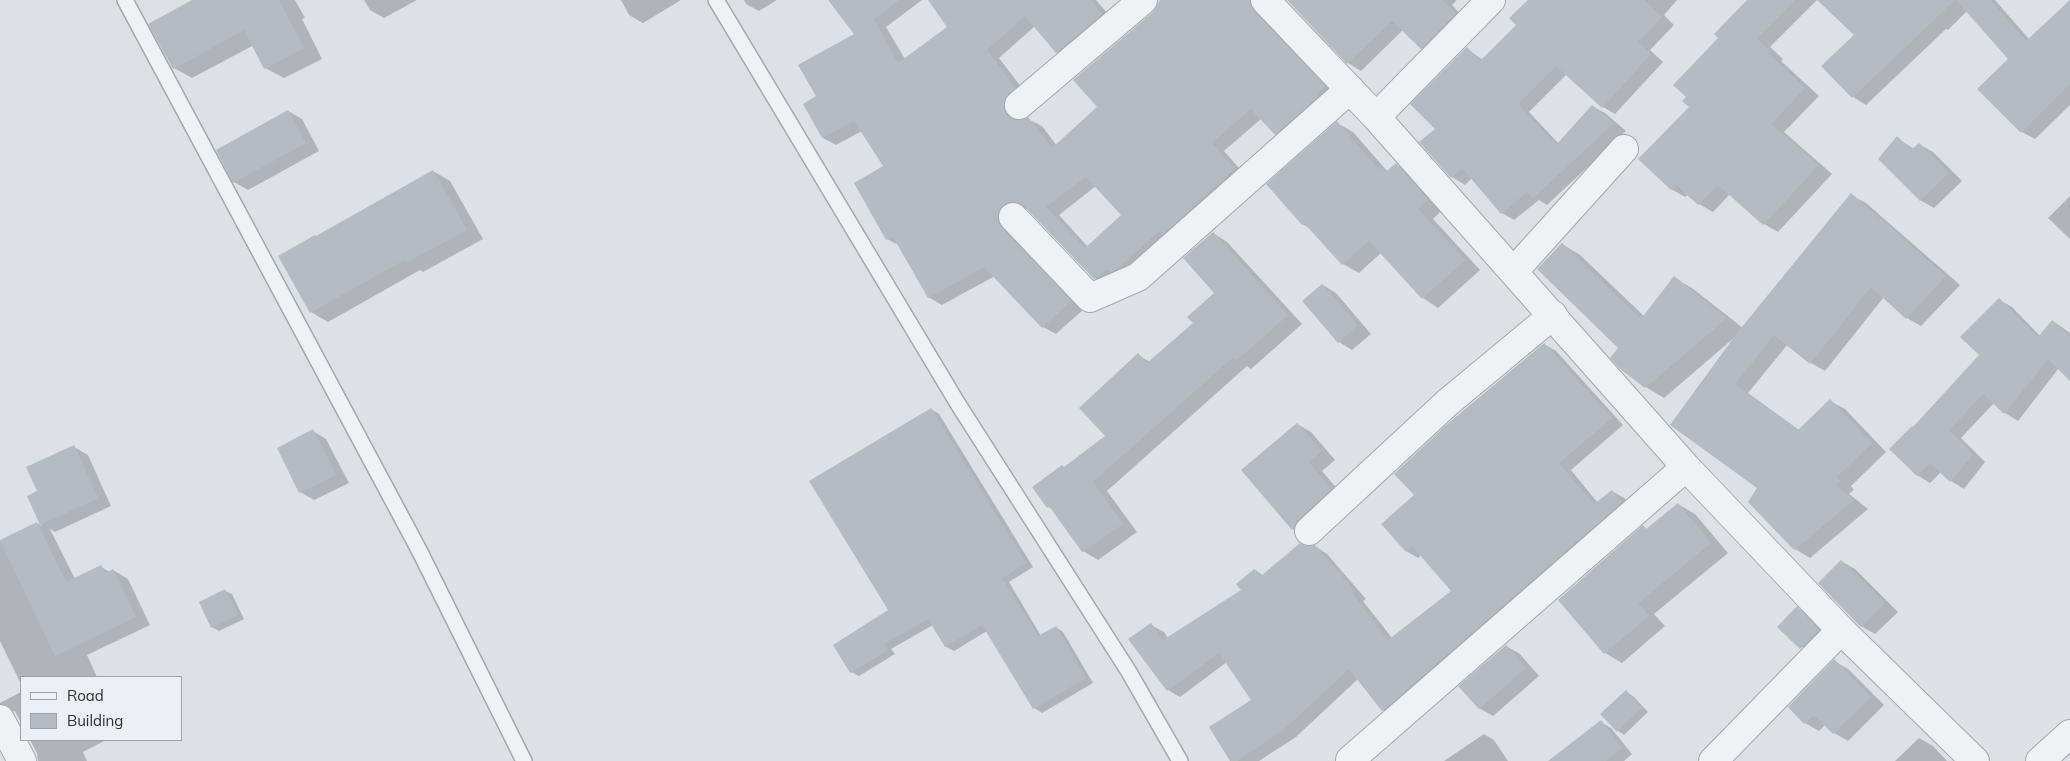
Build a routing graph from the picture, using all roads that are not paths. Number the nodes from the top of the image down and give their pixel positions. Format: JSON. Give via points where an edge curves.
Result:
{"nodes":[{"id":1,"x":125,"y":0,"type":"edge"},
{"id":2,"x":716,"y":0,"type":"edge"},
{"id":3,"x":1144,"y":0,"type":"edge"},
{"id":4,"x":1264,"y":0,"type":"edge"},
{"id":5,"x":1491,"y":0,"type":"edge"},
{"id":6,"x":1350,"y":89,"type":"junction"},
{"id":7,"x":1019,"y":104,"type":"dead end"},
{"id":8,"x":1376,"y":117,"type":"junction"},
{"id":9,"x":1624,"y":148,"type":"dead end"},
{"id":10,"x":1013,"y":217,"type":"dead end"},
{"id":11,"x":1514,"y":271,"type":"junction"},
{"id":12,"x":1552,"y":315,"type":"junction"},
{"id":13,"x":1686,"y":467,"type":"junction"},
{"id":14,"x":1309,"y":531,"type":"dead end"},
{"id":15,"x":1841,"y":630,"type":"junction"},
{"id":16,"x":0,"y":719,"type":"edge"},
{"id":17,"x":2070,"y":734,"type":"edge"},
{"id":18,"x":1350,"y":760,"type":"dead end"},
{"id":19,"x":22,"y":761,"type":"edge"},
{"id":20,"x":524,"y":761,"type":"edge"},
{"id":21,"x":1180,"y":761,"type":"edge"},
{"id":22,"x":1713,"y":761,"type":"edge"},
{"id":23,"x":1975,"y":761,"type":"edge"},
{"id":24,"x":2040,"y":761,"type":"edge"}],
"edges":[{"from":1,"to":20,"type":"lane","via":[[419,550]]},
{"from":2,"to":21,"type":"lane","via":[[958,404],[1129,672]]},
{"from":3,"to":7,"type":"street"},
{"from":4,"to":6,"type":"street"},
{"from":5,"to":8,"type":"street"},
{"from":6,"to":8,"type":"street"},
{"from":6,"to":10,"type":"street","via":[[1138,277],[1090,298]]},
{"from":8,"to":11,"type":"street"},
{"from":9,"to":11,"type":"street"},
{"from":11,"to":12,"type":"street"},
{"from":12,"to":13,"type":"street"},
{"from":12,"to":14,"type":"street","via":[[1447,403]]},
{"from":13,"to":15,"type":"street"},
{"from":13,"to":18,"type":"street"},
{"from":15,"to":22,"type":"street"},
{"from":15,"to":23,"type":"street"},
{"from":16,"to":19,"type":"street"},
{"from":17,"to":24,"type":"street"}]}
